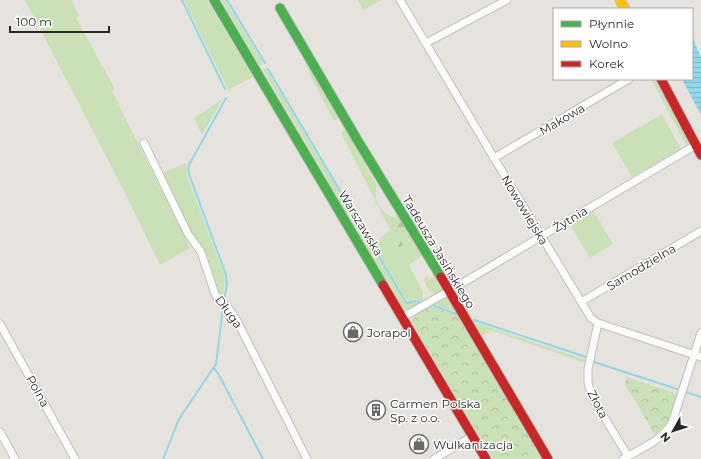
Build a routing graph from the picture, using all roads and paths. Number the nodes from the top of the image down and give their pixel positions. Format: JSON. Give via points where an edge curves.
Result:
{"nodes":[{"id":1,"x":214,"y":0,"type":"edge"},
{"id":2,"x":400,"y":0,"type":"edge"},
{"id":3,"x":507,"y":0,"type":"edge"},
{"id":4,"x":280,"y":8,"type":"dead end"},
{"id":5,"x":426,"y":43,"type":"junction"},
{"id":6,"x":627,"y":80,"type":"edge"},
{"id":7,"x":662,"y":80,"type":"edge"},
{"id":8,"x":144,"y":143,"type":"dead end"},
{"id":9,"x":696,"y":145,"type":"junction"},
{"id":10,"x":701,"y":155,"type":"edge"},
{"id":11,"x":494,"y":158,"type":"junction"},
{"id":12,"x":701,"y":231,"type":"edge"},
{"id":13,"x":541,"y":236,"type":"junction"},
{"id":14,"x":449,"y":291,"type":"junction"},
{"id":15,"x":581,"y":302,"type":"junction"},
{"id":16,"x":403,"y":317,"type":"junction"},
{"id":17,"x":598,"y":323,"type":"junction"},
{"id":18,"x":0,"y":324,"type":"edge"},
{"id":19,"x":701,"y":333,"type":"edge"},
{"id":20,"x":697,"y":356,"type":"edge"},
{"id":21,"x":0,"y":432,"type":"edge"},
{"id":22,"x":473,"y":436,"type":"junction"},
{"id":23,"x":626,"y":458,"type":"edge"},
{"id":24,"x":16,"y":459,"type":"edge"},
{"id":25,"x":75,"y":459,"type":"edge"},
{"id":26,"x":307,"y":459,"type":"edge"},
{"id":27,"x":434,"y":459,"type":"edge"},
{"id":28,"x":486,"y":459,"type":"edge"},
{"id":29,"x":548,"y":459,"type":"edge"}],
"edges":[{"from":1,"to":16,"type":"street","name":"Warszawska"},
{"from":2,"to":5,"type":"street","name":"Nowowiejska"},
{"from":3,"to":5,"type":"street"},
{"from":4,"to":14,"type":"street","name":"Tadeusza Jasińskiego"},
{"from":5,"to":11,"type":"street","name":"Nowowiejska"},
{"from":6,"to":11,"type":"street","name":"Makowa"},
{"from":7,"to":9,"type":"street"},
{"from":8,"to":26,"type":"street","name":"Długa","via":[[188,234],[201,252],[215,294],[236,319]]},
{"from":9,"to":10,"type":"street"},
{"from":9,"to":13,"type":"street","name":"Żytnia"},
{"from":11,"to":13,"type":"street","name":"Nowowiejska"},
{"from":12,"to":15,"type":"street","name":"Samodzielna"},
{"from":13,"to":14,"type":"street","name":"Żytnia"},
{"from":13,"to":15,"type":"street","name":"Nowowiejska"},
{"from":14,"to":16,"type":"street","name":"Żytnia"},
{"from":14,"to":29,"type":"street","name":"Tadeusza Jasińskiego"},
{"from":15,"to":17,"type":"street","name":"Nowowiejska","via":[[591,318]]},
{"from":16,"to":22,"type":"street","name":"Warszawska"},
{"from":17,"to":20,"type":"street"},
{"from":17,"to":23,"type":"street","name":"Złota","via":[[588,369],[588,383],[593,399]]},
{"from":18,"to":25,"type":"street","name":"Polna"},
{"from":19,"to":20,"type":"street"},
{"from":20,"to":23,"type":"street","via":[[669,428],[660,437]]},
{"from":21,"to":24,"type":"street"},
{"from":22,"to":27,"type":"street"},
{"from":22,"to":28,"type":"street","name":"Warszawska"}]}
